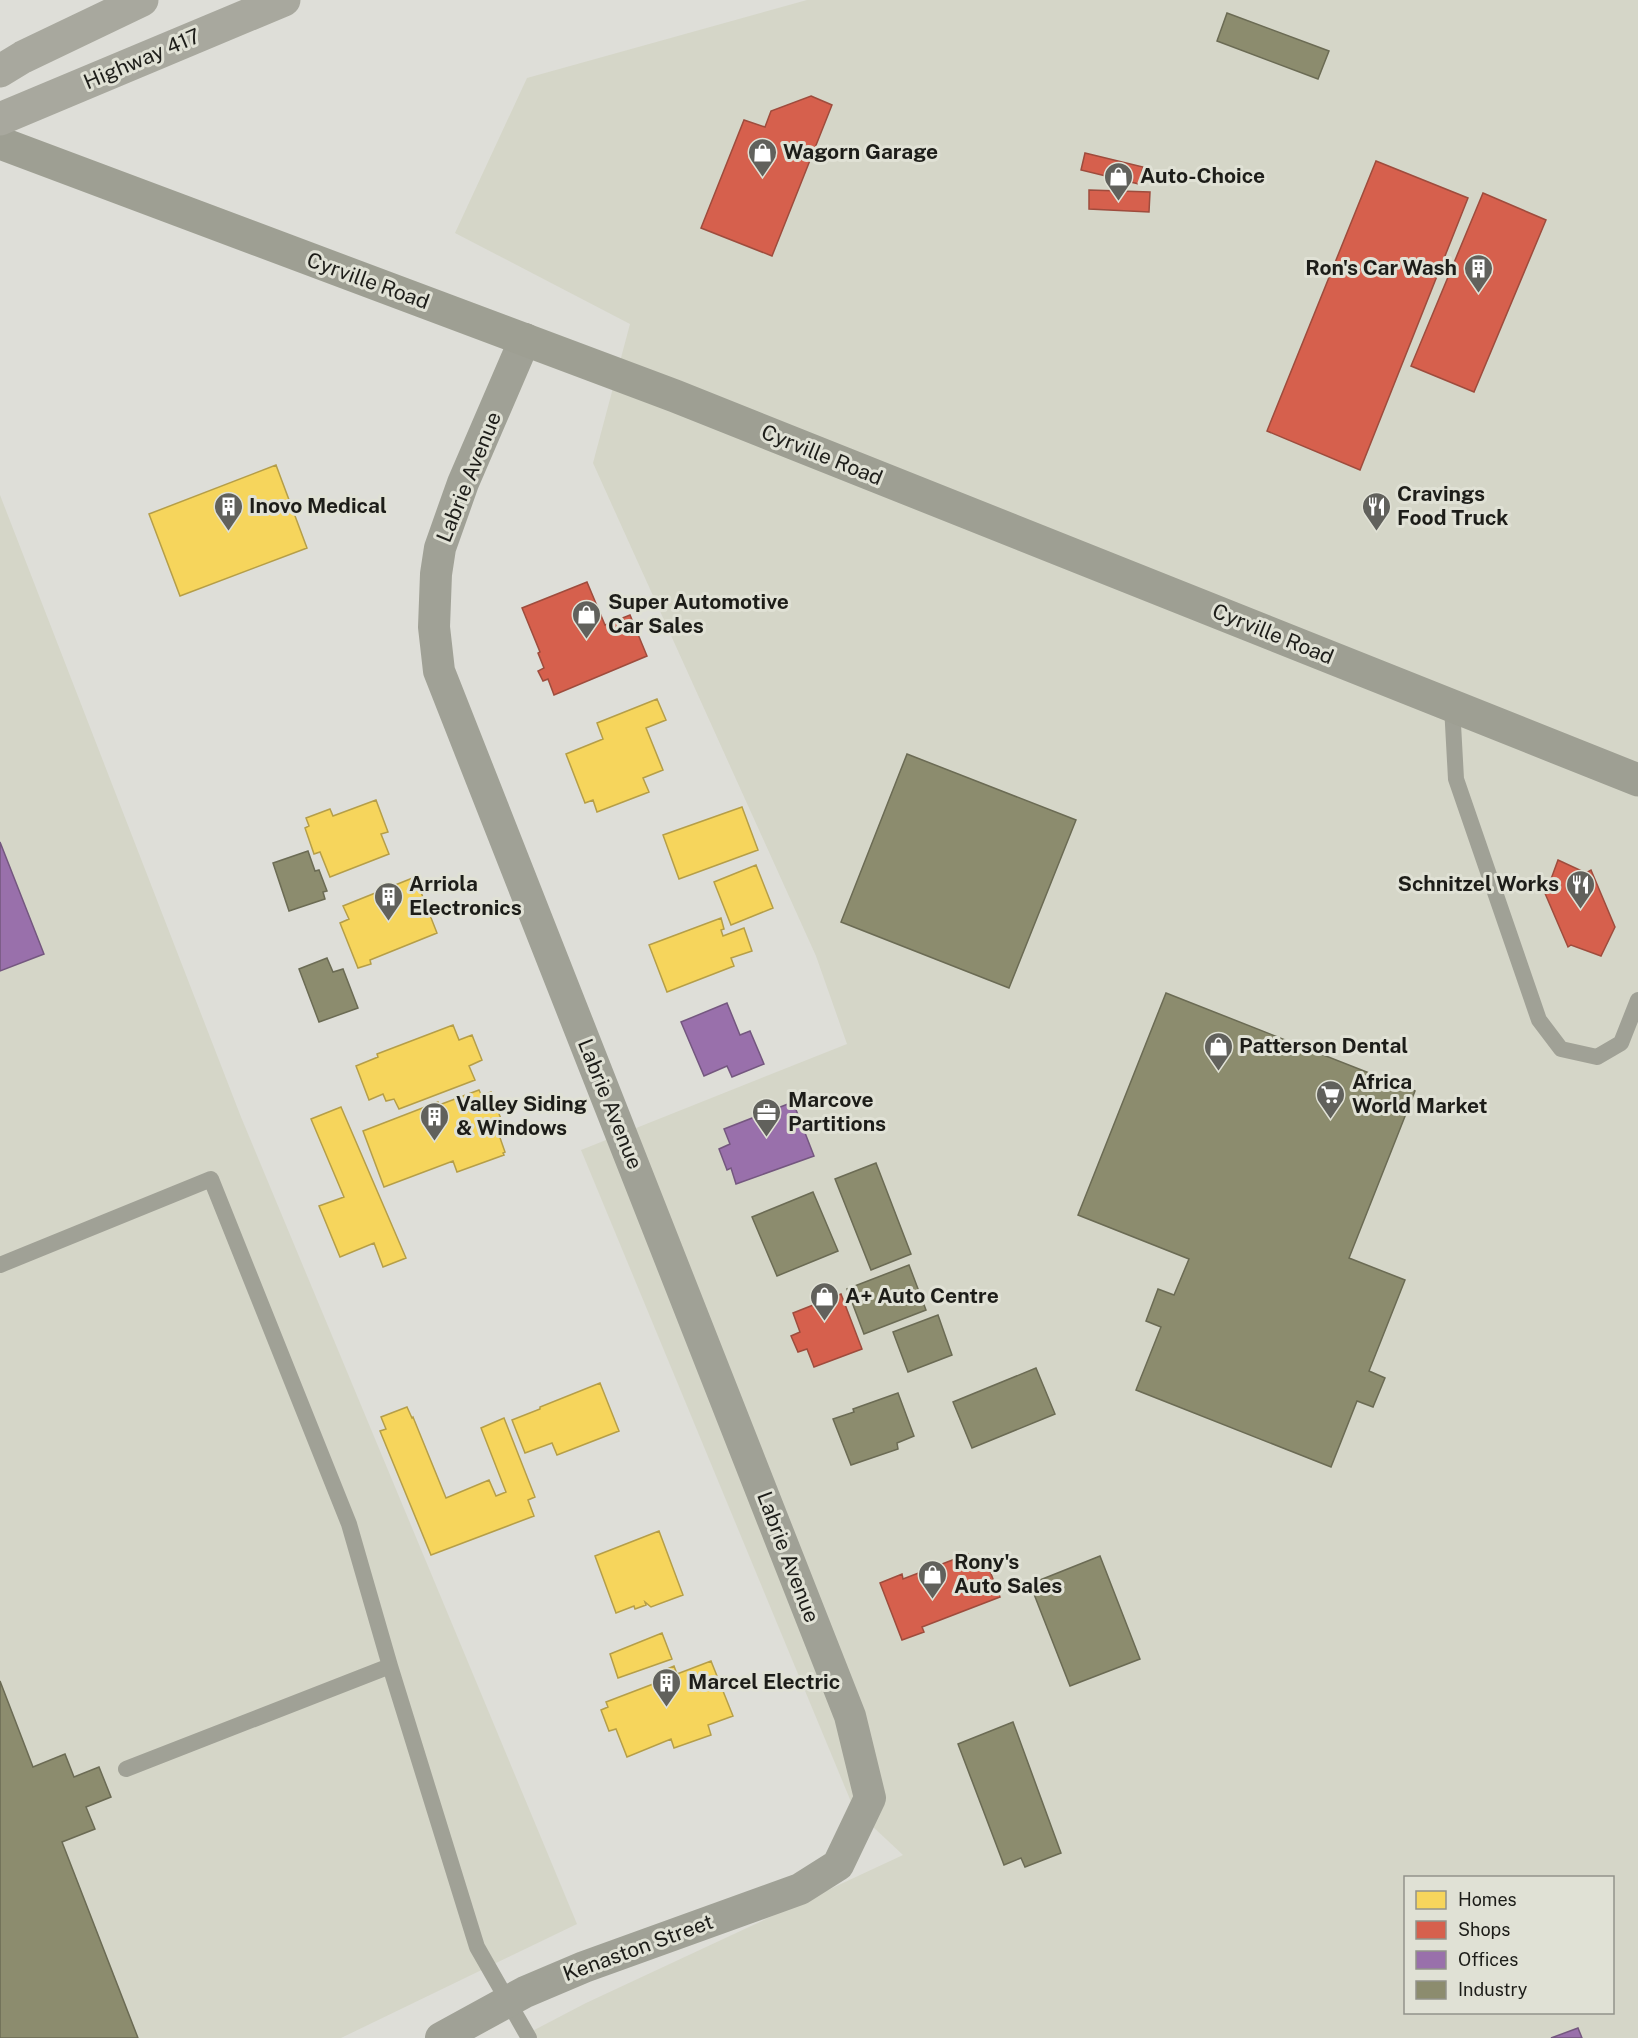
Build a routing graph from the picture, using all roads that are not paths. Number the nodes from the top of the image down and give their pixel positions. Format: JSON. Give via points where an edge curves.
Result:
{"nodes":[{"id":1,"x":142,"y":0,"type":"edge"},
{"id":2,"x":284,"y":0,"type":"edge"},
{"id":3,"x":0,"y":71,"type":"edge"},
{"id":4,"x":0,"y":119,"type":"edge"},
{"id":5,"x":0,"y":143,"type":"edge"},
{"id":6,"x":525,"y":339,"type":"junction"},
{"id":7,"x":1452,"y":706,"type":"junction"},
{"id":8,"x":1638,"y":780,"type":"edge"},
{"id":9,"x":1638,"y":1000,"type":"edge"},
{"id":10,"x":0,"y":1265,"type":"edge"},
{"id":11,"x":390,"y":1666,"type":"junction"},
{"id":12,"x":126,"y":1769,"type":"dead end"},
{"id":13,"x":838,"y":1865,"type":"joint"},
{"id":14,"x":509,"y":2001,"type":"junction"},
{"id":15,"x":441,"y":2038,"type":"edge"},
{"id":16,"x":529,"y":2038,"type":"edge"}],
"edges":[{"from":1,"to":3,"type":"highway"},
{"from":2,"to":4,"type":"highway","name":"Highway 417"},
{"from":5,"to":6,"type":"main road","name":"Cyrville Road"},
{"from":6,"to":7,"type":"main road","name":"Cyrville Road"},
{"from":6,"to":13,"type":"street","name":"Labrie Avenue","via":[[463,483],[440,548],[434,627],[439,671],[849,1716],[870,1798]]},
{"from":7,"to":8,"type":"main road","name":"Cyrville Road"},
{"from":7,"to":9,"type":"lane","via":[[1456,779],[1539,1020],[1561,1048],[1597,1057],[1622,1043]]},
{"from":10,"to":11,"type":"lane","via":[[211,1179],[349,1524]]},
{"from":11,"to":12,"type":"lane"},
{"from":11,"to":14,"type":"lane","via":[[477,1947]]},
{"from":13,"to":14,"type":"street","name":"Kenaston Street","via":[[800,1889],[584,1967]]},
{"from":14,"to":15,"type":"street","name":"Kenaston Street"},
{"from":14,"to":16,"type":"lane"}]}
